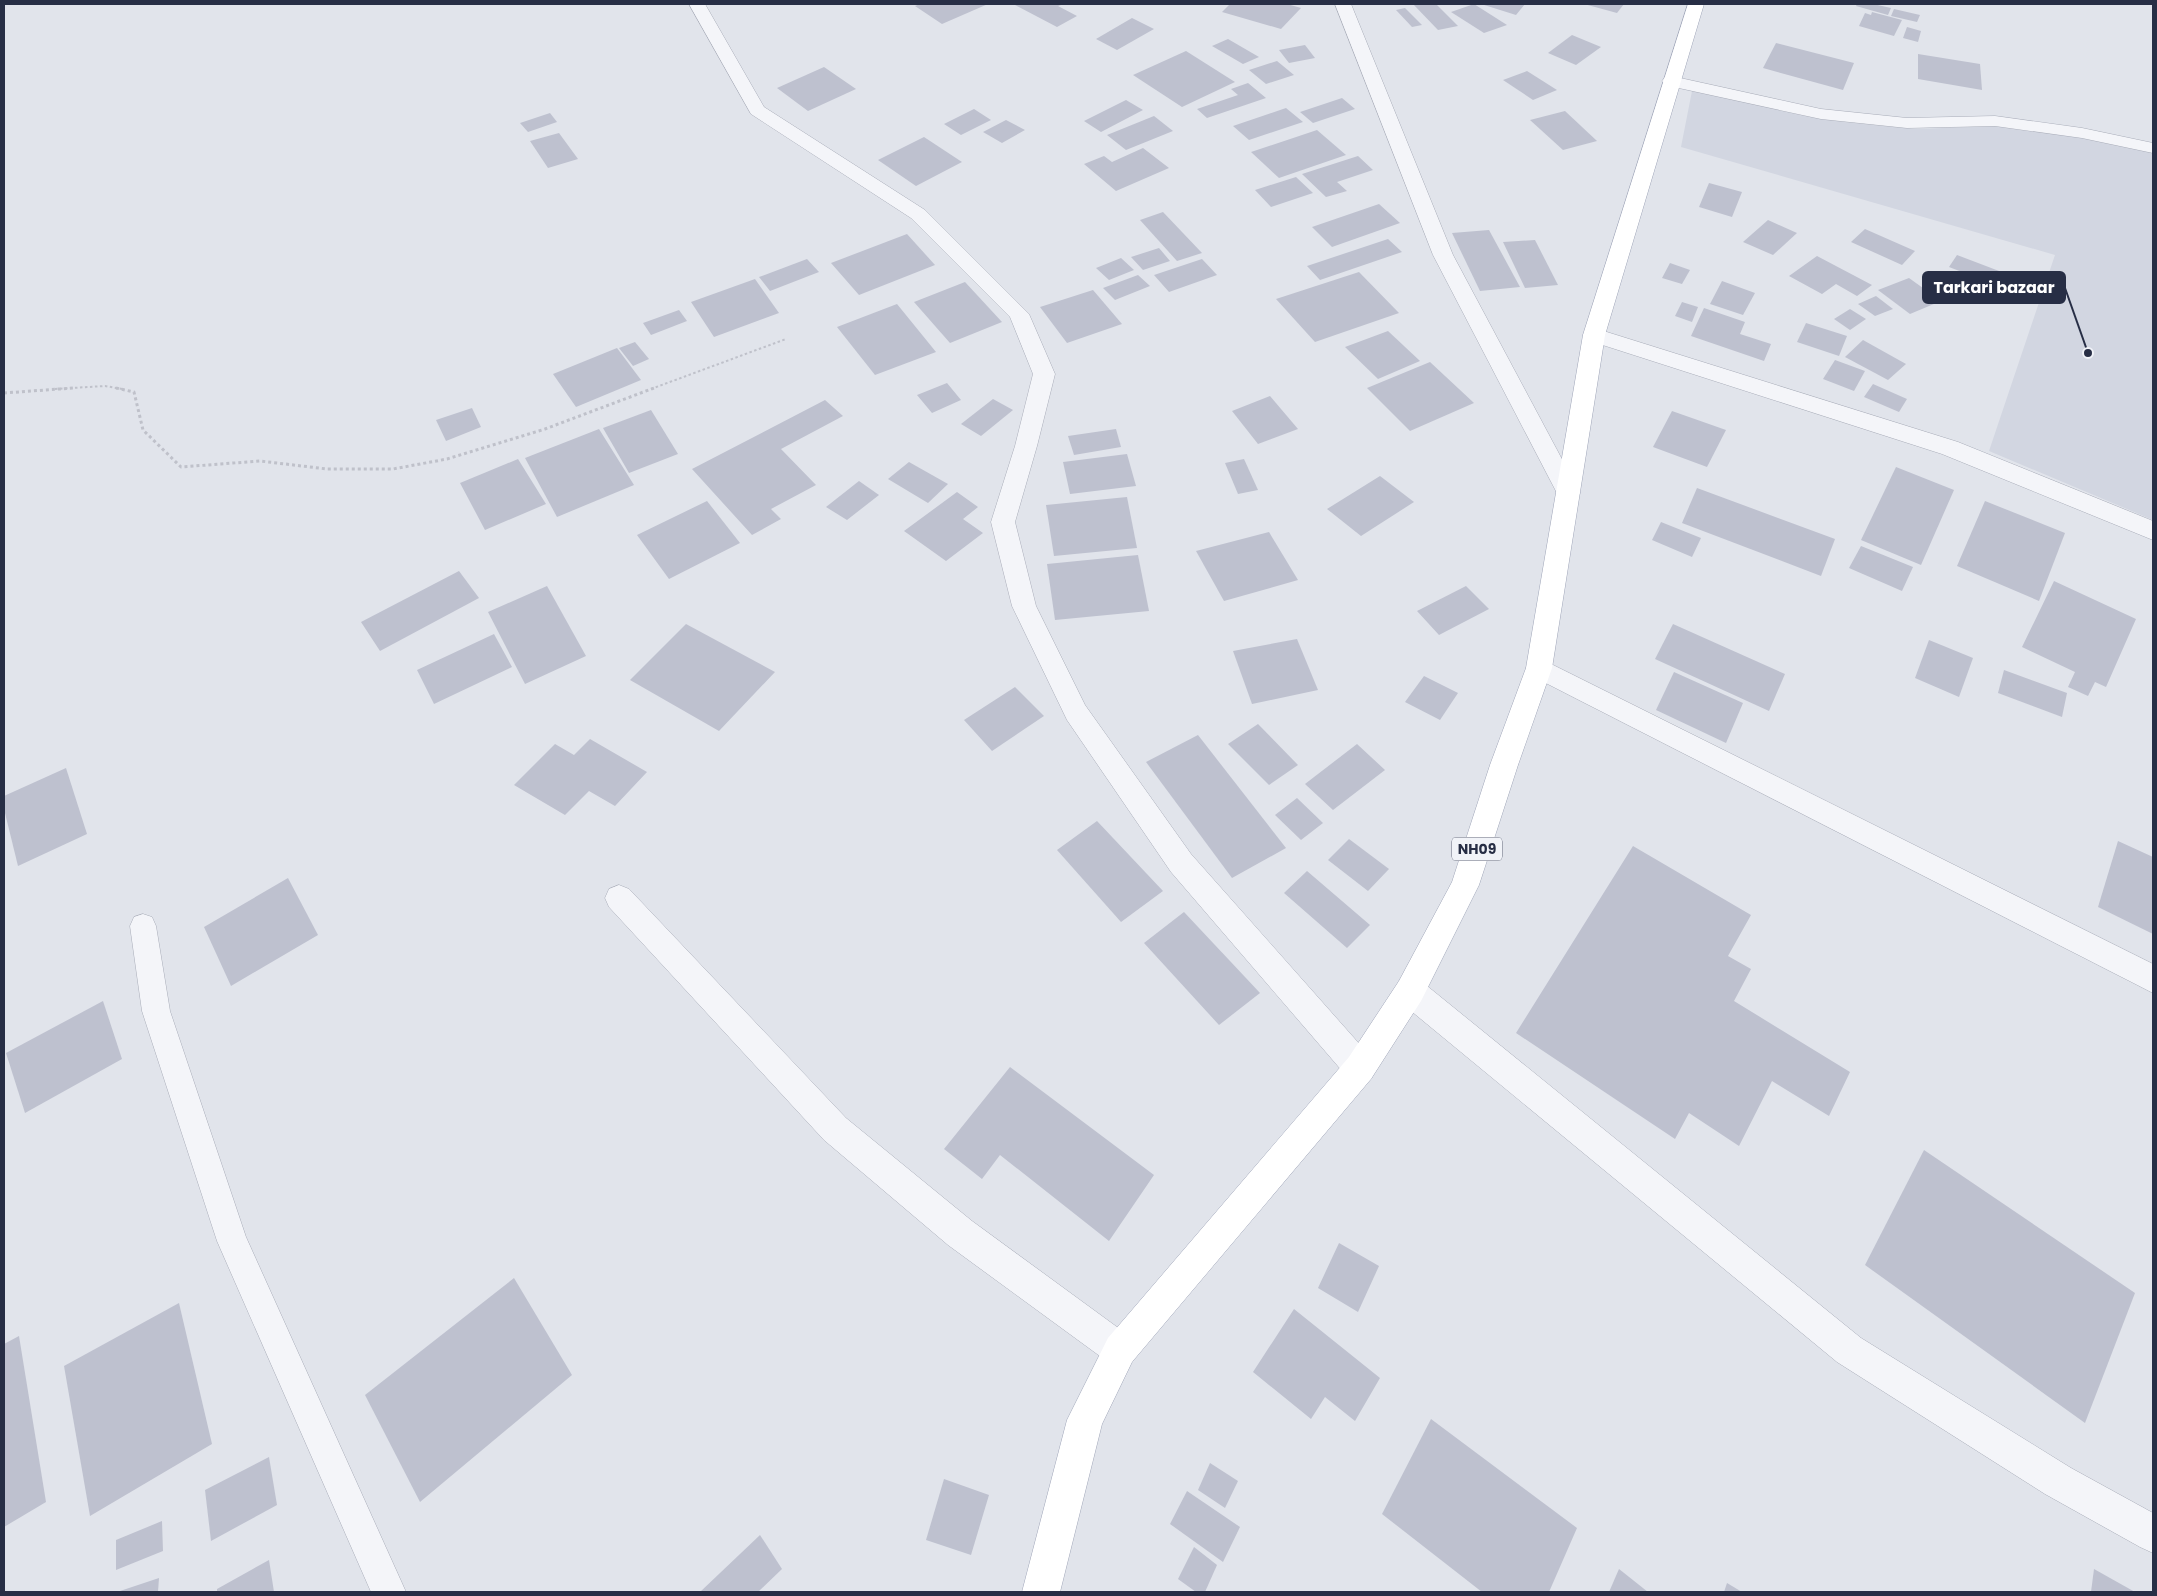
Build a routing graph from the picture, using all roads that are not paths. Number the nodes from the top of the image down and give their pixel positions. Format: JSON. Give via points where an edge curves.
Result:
{"nodes":[{"id":1,"x":696,"y":4,"type":"edge"},
{"id":2,"x":1343,"y":4,"type":"edge"},
{"id":3,"x":1696,"y":4,"type":"edge"},
{"id":4,"x":1671,"y":82,"type":"junction"},
{"id":5,"x":2153,"y":148,"type":"edge"},
{"id":6,"x":1594,"y":335,"type":"junction"},
{"id":7,"x":1568,"y":493,"type":"junction"},
{"id":8,"x":2153,"y":531,"type":"edge"},
{"id":9,"x":1539,"y":668,"type":"junction"},
{"id":10,"x":619,"y":898,"type":"dead end"},
{"id":11,"x":143,"y":926,"type":"dead end"},
{"id":12,"x":2153,"y":979,"type":"edge"},
{"id":13,"x":1410,"y":991,"type":"junction"},
{"id":14,"x":1360,"y":1068,"type":"junction"},
{"id":15,"x":1120,"y":1350,"type":"junction"},
{"id":16,"x":2153,"y":1534,"type":"edge"},
{"id":17,"x":389,"y":1592,"type":"edge"},
{"id":18,"x":1041,"y":1592,"type":"edge"}],
"edges":[{"from":1,"to":14,"type":"street","via":[[757,110],[918,214],[1019,314],[1044,374],[1002,522],[1024,606],[1076,712],[1181,864]]},
{"from":2,"to":7,"type":"street","via":[[1443,255]]},
{"from":3,"to":4,"type":"main road","number":"NH09"},
{"from":4,"to":5,"type":"street","via":[[1821,114],[1907,123],[1995,122],[2082,133]]},
{"from":4,"to":6,"type":"main road","number":"NH09"},
{"from":6,"to":7,"type":"main road","number":"NH09"},
{"from":6,"to":8,"type":"street","via":[[1950,448]]},
{"from":7,"to":9,"type":"main road","number":"NH09"},
{"from":9,"to":12,"type":"street"},
{"from":9,"to":13,"type":"main road","number":"NH09","via":[[1465,885]]},
{"from":10,"to":15,"type":"street","via":[[835,1129],[960,1233]]},
{"from":11,"to":17,"type":"lane","via":[[156,1011],[232,1241]]},
{"from":13,"to":14,"type":"main road","number":"NH09"},
{"from":13,"to":16,"type":"street","via":[[1849,1350],[2058,1482]]},
{"from":14,"to":15,"type":"main road","number":"NH09"},
{"from":15,"to":18,"type":"main road","number":"NH09","via":[[1085,1420]]}]}
